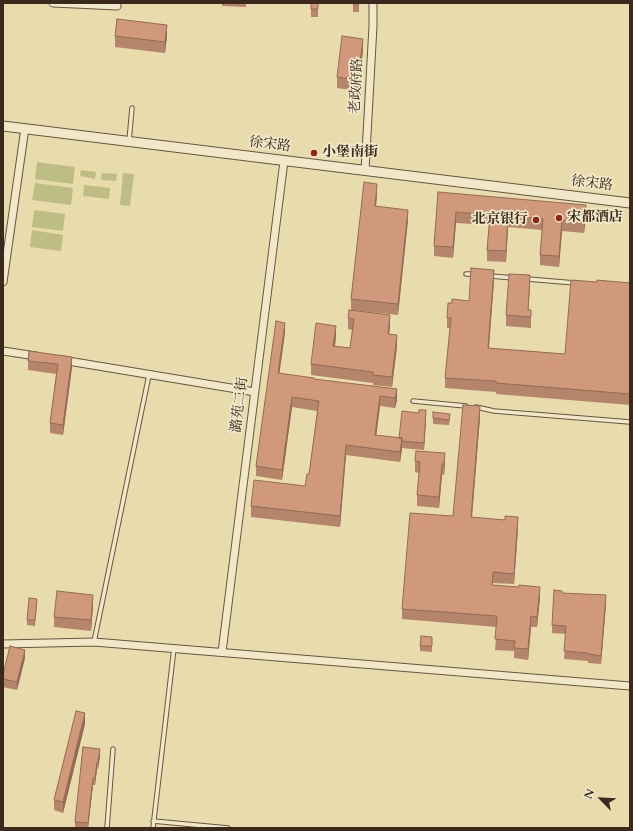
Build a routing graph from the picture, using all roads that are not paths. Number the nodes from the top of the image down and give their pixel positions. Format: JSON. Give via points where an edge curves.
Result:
{"nodes":[{"id":1,"x":53,"y":3,"type":"edge"},
{"id":2,"x":117,"y":3,"type":"edge"},
{"id":3,"x":373,"y":3,"type":"edge"},
{"id":4,"x":132,"y":108,"type":"dead end"},
{"id":5,"x":3,"y":126,"type":"edge"},
{"id":6,"x":25,"y":128,"type":"junction"},
{"id":7,"x":129,"y":142,"type":"junction"},
{"id":8,"x":284,"y":161,"type":"junction"},
{"id":9,"x":365,"y":171,"type":"junction"},
{"id":10,"x":630,"y":203,"type":"edge"},
{"id":11,"x":466,"y":274,"type":"dead end"},
{"id":12,"x":482,"y":275,"type":"edge"},
{"id":13,"x":490,"y":276,"type":"edge"},
{"id":14,"x":3,"y":282,"type":"edge"},
{"id":15,"x":583,"y":284,"type":"edge"},
{"id":16,"x":3,"y":351,"type":"edge"},
{"id":17,"x":41,"y":357,"type":"edge"},
{"id":18,"x":57,"y":359,"type":"edge"},
{"id":19,"x":149,"y":374,"type":"junction"},
{"id":20,"x":255,"y":392,"type":"junction"},
{"id":21,"x":413,"y":401,"type":"dead end"},
{"id":22,"x":630,"y":422,"type":"edge"},
{"id":23,"x":94,"y":642,"type":"junction"},
{"id":24,"x":3,"y":644,"type":"edge"},
{"id":25,"x":174,"y":648,"type":"junction"},
{"id":26,"x":222,"y":652,"type":"junction"},
{"id":27,"x":630,"y":686,"type":"edge"},
{"id":28,"x":114,"y":749,"type":"dead end"},
{"id":29,"x":154,"y":821,"type":"junction"},
{"id":30,"x":107,"y":828,"type":"edge"},
{"id":31,"x":153,"y":828,"type":"edge"},
{"id":32,"x":228,"y":828,"type":"edge"}],
"edges":[{"from":1,"to":2,"type":"street","via":[[117,6]]},
{"from":3,"to":9,"type":"street","name":"老政府路"},
{"from":4,"to":7,"type":"lane"},
{"from":5,"to":6,"type":"street","name":"徐宋路"},
{"from":6,"to":7,"type":"street","name":"徐宋路"},
{"from":6,"to":14,"type":"street"},
{"from":7,"to":8,"type":"street","name":"徐宋路"},
{"from":8,"to":9,"type":"street","name":"徐宋路"},
{"from":8,"to":20,"type":"street","name":"潞苑二街"},
{"from":9,"to":10,"type":"street","name":"徐宋路"},
{"from":11,"to":12,"type":"lane"},
{"from":13,"to":15,"type":"lane"},
{"from":16,"to":17,"type":"street"},
{"from":18,"to":19,"type":"street"},
{"from":19,"to":20,"type":"street"},
{"from":19,"to":23,"type":"lane"},
{"from":20,"to":26,"type":"street","name":"潞苑二街"},
{"from":21,"to":22,"type":"lane","via":[[478,407],[494,411]]},
{"from":23,"to":24,"type":"street"},
{"from":23,"to":25,"type":"street"},
{"from":25,"to":26,"type":"street"},
{"from":25,"to":29,"type":"lane"},
{"from":26,"to":27,"type":"street"},
{"from":28,"to":30,"type":"lane"},
{"from":29,"to":31,"type":"lane"},
{"from":29,"to":32,"type":"lane"}]}
